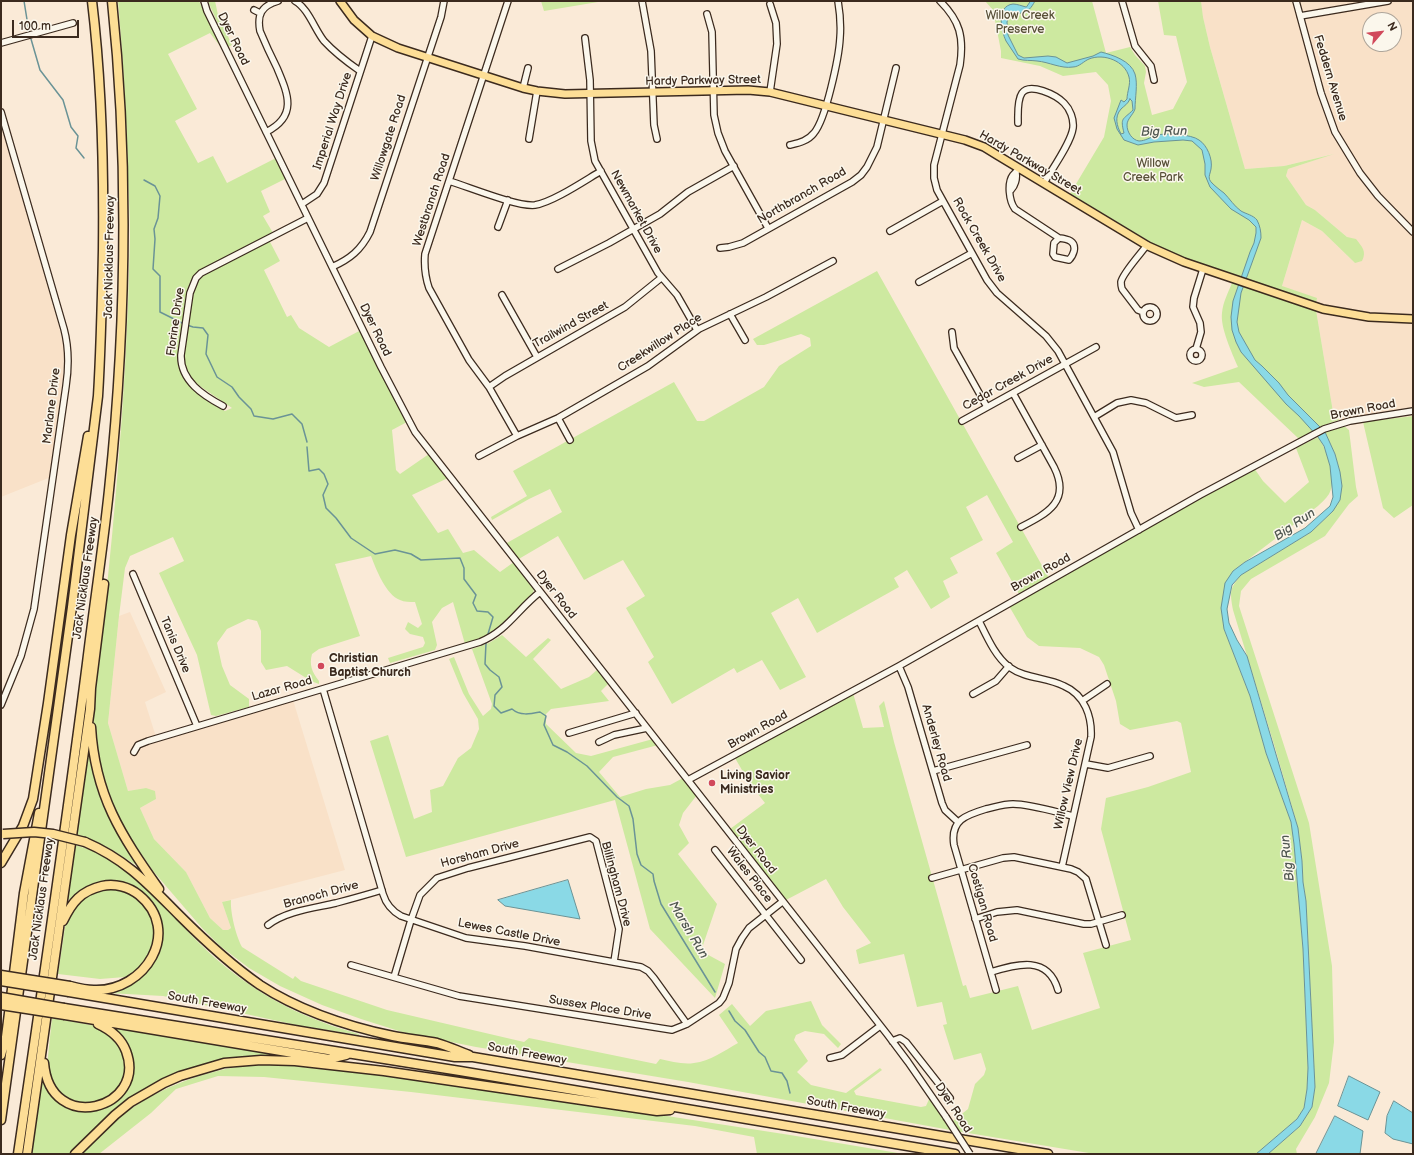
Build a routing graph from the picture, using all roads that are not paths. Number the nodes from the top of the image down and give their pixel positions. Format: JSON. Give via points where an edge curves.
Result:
{"nodes":[{"id":1,"x":92,"y":1,"type":"edge"},
{"id":2,"x":112,"y":1,"type":"edge"},
{"id":3,"x":204,"y":1,"type":"edge"},
{"id":4,"x":278,"y":1,"type":"edge"},
{"id":5,"x":295,"y":1,"type":"edge"},
{"id":6,"x":340,"y":1,"type":"edge"},
{"id":7,"x":444,"y":1,"type":"edge"},
{"id":8,"x":508,"y":1,"type":"edge"},
{"id":9,"x":642,"y":1,"type":"edge"},
{"id":10,"x":838,"y":1,"type":"edge"},
{"id":11,"x":940,"y":1,"type":"edge"},
{"id":12,"x":1122,"y":1,"type":"edge"},
{"id":13,"x":1296,"y":1,"type":"edge"},
{"id":14,"x":1388,"y":1,"type":"edge"},
{"id":15,"x":770,"y":4,"type":"dead end"},
{"id":16,"x":254,"y":10,"type":"dead end"},
{"id":17,"x":260,"y":13,"type":"junction"},
{"id":18,"x":707,"y":14,"type":"dead end"},
{"id":19,"x":1300,"y":16,"type":"junction"},
{"id":20,"x":73,"y":24,"type":"dead end"},
{"id":21,"x":372,"y":36,"type":"junction"},
{"id":22,"x":585,"y":38,"type":"dead end"},
{"id":23,"x":1,"y":43,"type":"edge"},
{"id":24,"x":427,"y":57,"type":"junction"},
{"id":25,"x":528,"y":68,"type":"dead end"},
{"id":26,"x":896,"y":68,"type":"dead end"},
{"id":27,"x":360,"y":71,"type":"junction"},
{"id":28,"x":483,"y":76,"type":"junction"},
{"id":29,"x":1154,"y":80,"type":"dead end"},
{"id":30,"x":523,"y":88,"type":"junction"},
{"id":31,"x":537,"y":91,"type":"junction"},
{"id":32,"x":713,"y":91,"type":"junction"},
{"id":33,"x":652,"y":92,"type":"junction"},
{"id":34,"x":770,"y":92,"type":"junction"},
{"id":35,"x":590,"y":93,"type":"junction"},
{"id":36,"x":826,"y":105,"type":"junction"},
{"id":37,"x":1,"y":112,"type":"edge"},
{"id":38,"x":883,"y":120,"type":"junction"},
{"id":39,"x":1018,"y":124,"type":"dead end"},
{"id":40,"x":266,"y":132,"type":"junction"},
{"id":41,"x":943,"y":133,"type":"junction"},
{"id":42,"x":529,"y":139,"type":"dead end"},
{"id":43,"x":658,"y":139,"type":"dead end"},
{"id":44,"x":790,"y":145,"type":"dead end"},
{"id":45,"x":734,"y":166,"type":"junction"},
{"id":46,"x":1018,"y":170,"type":"junction"},
{"id":47,"x":601,"y":171,"type":"junction"},
{"id":48,"x":449,"y":181,"type":"junction"},
{"id":49,"x":1044,"y":183,"type":"junction"},
{"id":50,"x":508,"y":200,"type":"junction"},
{"id":51,"x":943,"y":201,"type":"junction"},
{"id":52,"x":302,"y":204,"type":"junction"},
{"id":53,"x":308,"y":218,"type":"junction"},
{"id":54,"x":498,"y":227,"type":"dead end"},
{"id":55,"x":768,"y":228,"type":"junction"},
{"id":56,"x":634,"y":229,"type":"junction"},
{"id":57,"x":890,"y":231,"type":"dead end"},
{"id":58,"x":1413,"y":232,"type":"edge"},
{"id":59,"x":1060,"y":238,"type":"junction"},
{"id":60,"x":1147,"y":245,"type":"junction"},
{"id":61,"x":720,"y":248,"type":"dead end"},
{"id":62,"x":972,"y":253,"type":"junction"},
{"id":63,"x":833,"y":261,"type":"dead end"},
{"id":64,"x":332,"y":267,"type":"junction"},
{"id":65,"x":558,"y":269,"type":"dead end"},
{"id":66,"x":1204,"y":269,"type":"junction"},
{"id":67,"x":661,"y":278,"type":"junction"},
{"id":68,"x":919,"y":282,"type":"dead end"},
{"id":69,"x":502,"y":295,"type":"dead end"},
{"id":70,"x":1143,"y":312,"type":"dead end"},
{"id":71,"x":730,"y":314,"type":"junction"},
{"id":72,"x":1413,"y":319,"type":"edge"},
{"id":73,"x":697,"y":330,"type":"junction"},
{"id":74,"x":952,"y":332,"type":"dead end"},
{"id":75,"x":745,"y":340,"type":"dead end"},
{"id":76,"x":1096,"y":347,"type":"dead end"},
{"id":77,"x":1196,"y":349,"type":"dead end"},
{"id":78,"x":537,"y":358,"type":"junction"},
{"id":79,"x":1065,"y":365,"type":"junction"},
{"id":80,"x":489,"y":387,"type":"junction"},
{"id":81,"x":1013,"y":393,"type":"junction"},
{"id":82,"x":98,"y":396,"type":"junction"},
{"id":83,"x":223,"y":406,"type":"dead end"},
{"id":84,"x":987,"y":407,"type":"junction"},
{"id":85,"x":1413,"y":411,"type":"edge"},
{"id":86,"x":1192,"y":415,"type":"dead end"},
{"id":87,"x":1094,"y":416,"type":"junction"},
{"id":88,"x":558,"y":418,"type":"junction"},
{"id":89,"x":962,"y":421,"type":"dead end"},
{"id":90,"x":517,"y":436,"type":"junction"},
{"id":91,"x":570,"y":440,"type":"dead end"},
{"id":92,"x":1042,"y":445,"type":"junction"},
{"id":93,"x":480,"y":456,"type":"dead end"},
{"id":94,"x":1018,"y":458,"type":"dead end"},
{"id":95,"x":1021,"y":527,"type":"dead end"},
{"id":96,"x":105,"y":529,"type":"junction"},
{"id":97,"x":1139,"y":530,"type":"junction"},
{"id":98,"x":133,"y":574,"type":"dead end"},
{"id":99,"x":540,"y":592,"type":"junction"},
{"id":100,"x":978,"y":621,"type":"junction"},
{"id":101,"x":899,"y":666,"type":"junction"},
{"id":102,"x":1009,"y":666,"type":"junction"},
{"id":103,"x":1107,"y":684,"type":"dead end"},
{"id":104,"x":323,"y":689,"type":"junction"},
{"id":105,"x":973,"y":694,"type":"dead end"},
{"id":106,"x":1082,"y":701,"type":"junction"},
{"id":107,"x":1,"y":705,"type":"edge"},
{"id":108,"x":90,"y":709,"type":"junction"},
{"id":109,"x":636,"y":713,"type":"junction"},
{"id":110,"x":197,"y":726,"type":"junction"},
{"id":111,"x":647,"y":728,"type":"junction"},
{"id":112,"x":568,"y":733,"type":"dead end"},
{"id":113,"x":598,"y":742,"type":"dead end"},
{"id":114,"x":1027,"y":745,"type":"dead end"},
{"id":115,"x":134,"y":752,"type":"dead end"},
{"id":116,"x":1150,"y":756,"type":"dead end"},
{"id":117,"x":1086,"y":764,"type":"junction"},
{"id":118,"x":932,"y":771,"type":"junction"},
{"id":119,"x":688,"y":780,"type":"junction"},
{"id":120,"x":45,"y":800,"type":"junction"},
{"id":121,"x":1073,"y":816,"type":"junction"},
{"id":122,"x":958,"y":822,"type":"junction"},
{"id":123,"x":2,"y":834,"type":"edge"},
{"id":124,"x":590,"y":837,"type":"joint"},
{"id":125,"x":715,"y":850,"type":"dead end"},
{"id":126,"x":1,"y":863,"type":"edge"},
{"id":127,"x":1062,"y":867,"type":"junction"},
{"id":128,"x":961,"y":870,"type":"junction"},
{"id":129,"x":932,"y":878,"type":"dead end"},
{"id":130,"x":382,"y":890,"type":"junction"},
{"id":131,"x":782,"y":902,"type":"junction"},
{"id":132,"x":173,"y":908,"type":"junction"},
{"id":133,"x":765,"y":914,"type":"junction"},
{"id":134,"x":1122,"y":915,"type":"dead end"},
{"id":135,"x":975,"y":919,"type":"junction"},
{"id":136,"x":411,"y":920,"type":"junction"},
{"id":137,"x":1099,"y":922,"type":"junction"},
{"id":138,"x":268,"y":925,"type":"dead end"},
{"id":139,"x":58,"y":939,"type":"junction"},
{"id":140,"x":1106,"y":945,"type":"dead end"},
{"id":141,"x":801,"y":960,"type":"dead end"},
{"id":142,"x":614,"y":962,"type":"junction"},
{"id":143,"x":351,"y":965,"type":"dead end"},
{"id":144,"x":990,"y":972,"type":"junction"},
{"id":145,"x":1,"y":975,"type":"edge"},
{"id":146,"x":394,"y":977,"type":"junction"},
{"id":147,"x":1,"y":981,"type":"edge"},
{"id":148,"x":70,"y":989,"type":"junction"},
{"id":149,"x":996,"y":990,"type":"dead end"},
{"id":150,"x":1058,"y":990,"type":"dead end"},
{"id":151,"x":1,"y":997,"type":"edge"},
{"id":152,"x":1,"y":1005,"type":"edge"},
{"id":153,"x":64,"y":1012,"type":"junction"},
{"id":154,"x":687,"y":1024,"type":"junction"},
{"id":155,"x":880,"y":1026,"type":"junction"},
{"id":156,"x":45,"y":1034,"type":"junction"},
{"id":157,"x":892,"y":1041,"type":"junction"},
{"id":158,"x":1,"y":1055,"type":"edge"},
{"id":159,"x":473,"y":1057,"type":"junction"},
{"id":160,"x":830,"y":1058,"type":"dead end"},
{"id":161,"x":950,"y":1098,"type":"dead end"},
{"id":162,"x":684,"y":1109,"type":"junction"},
{"id":163,"x":1,"y":1120,"type":"edge"},
{"id":164,"x":18,"y":1154,"type":"edge"},
{"id":165,"x":27,"y":1154,"type":"edge"},
{"id":166,"x":75,"y":1154,"type":"edge"},
{"id":167,"x":955,"y":1154,"type":"edge"},
{"id":168,"x":970,"y":1154,"type":"edge"},
{"id":169,"x":1048,"y":1154,"type":"edge"}],
"edges":[{"from":1,"to":82,"type":"highway","name":"Jack Nicklaus Freeway","via":[[103,178]]},
{"from":2,"to":96,"type":"highway","name":"Jack Nicklaus Freeway","via":[[121,118],[123,231],[121,335]]},
{"from":3,"to":40,"type":"street","name":"Dyer Road"},
{"from":4,"to":17,"type":"street"},
{"from":5,"to":27,"type":"street","via":[[300,4],[336,54]]},
{"from":6,"to":21,"type":"main road","name":"Hardy Parkway Street","via":[[354,20]]},
{"from":7,"to":24,"type":"street","name":"Willowgate Road"},
{"from":8,"to":28,"type":"street","name":"Westbranch Road"},
{"from":9,"to":33,"type":"street","via":[[650,51]]},
{"from":10,"to":36,"type":"street","via":[[839,44]]},
{"from":11,"to":41,"type":"street","name":"Rock Creek Drive","via":[[957,23],[962,50]]},
{"from":12,"to":29,"type":"street","via":[[1133,42],[1151,66]]},
{"from":13,"to":19,"type":"street","name":"Feddern Avenue"},
{"from":14,"to":19,"type":"street"},
{"from":15,"to":34,"type":"street","via":[[777,44]]},
{"from":16,"to":17,"type":"street"},
{"from":17,"to":40,"type":"street","via":[[260,31],[288,97],[283,119]]},
{"from":18,"to":32,"type":"street","via":[[712,32]]},
{"from":19,"to":58,"type":"street","name":"Feddern Avenue","via":[[1321,93],[1335,132],[1360,173]]},
{"from":20,"to":23,"type":"street"},
{"from":21,"to":24,"type":"main road","name":"Hardy Parkway Street"},
{"from":21,"to":27,"type":"street","name":"Imperial Way Drive"},
{"from":22,"to":35,"type":"street","name":"Newmarket Drive"},
{"from":24,"to":28,"type":"main road","name":"Hardy Parkway Street"},
{"from":24,"to":64,"type":"street","name":"Willowgate Road","via":[[368,236],[352,256]]},
{"from":25,"to":30,"type":"street"},
{"from":26,"to":38,"type":"street","name":"Northbranch Road"},
{"from":27,"to":52,"type":"street","name":"Imperial Way Drive","via":[[324,183],[317,194]]},
{"from":28,"to":30,"type":"main road","name":"Hardy Parkway Street"},
{"from":28,"to":48,"type":"street","name":"Westbranch Road"},
{"from":30,"to":31,"type":"main road","name":"Hardy Parkway Street"},
{"from":31,"to":35,"type":"main road","name":"Hardy Parkway Street"},
{"from":31,"to":42,"type":"street"},
{"from":32,"to":33,"type":"main road","name":"Hardy Parkway Street"},
{"from":32,"to":34,"type":"main road","name":"Hardy Parkway Street"},
{"from":32,"to":45,"type":"street","via":[[717,129]]},
{"from":33,"to":35,"type":"main road","name":"Hardy Parkway Street"},
{"from":33,"to":43,"type":"street","via":[[654,125]]},
{"from":34,"to":36,"type":"main road","name":"Hardy Parkway Street"},
{"from":35,"to":47,"type":"street","name":"Newmarket Drive","via":[[592,151]]},
{"from":36,"to":38,"type":"main road","name":"Hardy Parkway Street"},
{"from":36,"to":44,"type":"street","via":[[814,134],[803,142]]},
{"from":37,"to":107,"type":"street","name":"Marlane Drive","via":[[64,329],[68,358],[34,609],[21,656]]},
{"from":38,"to":41,"type":"main road","name":"Hardy Parkway Street"},
{"from":38,"to":55,"type":"street","name":"Northbranch Road","via":[[873,157],[861,174],[843,187]]},
{"from":39,"to":49,"type":"street","via":[[1020,97],[1030,88],[1054,96],[1065,103],[1071,115],[1072,134]]},
{"from":40,"to":52,"type":"street","name":"Dyer Road"},
{"from":41,"to":46,"type":"main road","name":"Hardy Parkway Street","via":[[984,147]]},
{"from":41,"to":51,"type":"street","name":"Rock Creek Drive","via":[[934,165],[934,178]]},
{"from":45,"to":55,"type":"street"},
{"from":45,"to":56,"type":"street","via":[[688,192],[668,209]]},
{"from":46,"to":49,"type":"main road","name":"Hardy Parkway Street"},
{"from":46,"to":59,"type":"street","via":[[1009,186],[1010,199],[1015,209]]},
{"from":47,"to":50,"type":"street","via":[[542,203],[526,205]]},
{"from":47,"to":56,"type":"street","name":"Newmarket Drive"},
{"from":48,"to":50,"type":"street"},
{"from":48,"to":80,"type":"street","name":"Westbranch Road","via":[[425,254],[425,277],[469,360]]},
{"from":49,"to":60,"type":"main road","name":"Hardy Parkway Street"},
{"from":50,"to":54,"type":"street"},
{"from":51,"to":57,"type":"street"},
{"from":51,"to":62,"type":"street","name":"Rock Creek Drive"},
{"from":52,"to":53,"type":"street","name":"Dyer Road"},
{"from":53,"to":64,"type":"street","name":"Dyer Road"},
{"from":53,"to":83,"type":"street","name":"Florine Drive","via":[[198,276],[191,288],[181,360],[190,382],[204,396]]},
{"from":55,"to":61,"type":"street","name":"Northbranch Road","via":[[743,243]]},
{"from":56,"to":65,"type":"street"},
{"from":56,"to":67,"type":"street","name":"Newmarket Drive"},
{"from":59,"to":59,"type":"street","via":[[1074,243],[1072,258],[1069,260],[1055,257],[1053,254],[1054,243]]},
{"from":60,"to":66,"type":"main road","name":"Hardy Parkway Street"},
{"from":60,"to":70,"type":"street","via":[[1121,281],[1122,289],[1138,310]]},
{"from":62,"to":68,"type":"street"},
{"from":62,"to":79,"type":"street","name":"Rock Creek Drive","via":[[997,293],[1046,336]]},
{"from":63,"to":71,"type":"street","name":"Creekwillow Place"},
{"from":64,"to":99,"type":"street","name":"Dyer Road","via":[[413,429]]},
{"from":66,"to":72,"type":"main road","name":"Hardy Parkway Street","via":[[1338,312],[1369,318]]},
{"from":66,"to":77,"type":"street","via":[[1193,307],[1201,328]]},
{"from":67,"to":73,"type":"street","name":"Newmarket Drive","via":[[677,295]]},
{"from":67,"to":78,"type":"street","name":"Trailwind Street","via":[[625,307]]},
{"from":69,"to":78,"type":"street"},
{"from":71,"to":73,"type":"street","name":"Creekwillow Place"},
{"from":71,"to":75,"type":"street"},
{"from":73,"to":88,"type":"street","name":"Creekwillow Place","via":[[648,366]]},
{"from":74,"to":84,"type":"street","via":[[954,348]]},
{"from":76,"to":79,"type":"street","name":"Cedar Creek Drive"},
{"from":78,"to":80,"type":"street","name":"Trailwind Street"},
{"from":79,"to":81,"type":"street","name":"Cedar Creek Drive"},
{"from":79,"to":87,"type":"street","name":"Rock Creek Drive"},
{"from":80,"to":90,"type":"street","name":"Westbranch Road"},
{"from":81,"to":84,"type":"street","name":"Cedar Creek Drive"},
{"from":81,"to":92,"type":"street"},
{"from":82,"to":120,"type":"highway","name":"Jack Nicklaus Freeway"},
{"from":82,"to":126,"type":"highway","via":[[89,428],[71,535],[33,799],[23,826]]},
{"from":84,"to":89,"type":"street","name":"Cedar Creek Drive"},
{"from":85,"to":97,"type":"street","name":"Brown Road","via":[[1345,422],[1324,429]]},
{"from":86,"to":87,"type":"street","via":[[1176,418],[1146,403],[1131,400],[1117,403]]},
{"from":87,"to":97,"type":"street","name":"Rock Creek Drive","via":[[1113,452],[1131,513]]},
{"from":88,"to":90,"type":"street","name":"Creekwillow Place"},
{"from":88,"to":91,"type":"street"},
{"from":90,"to":93,"type":"street","name":"Creekwillow Place"},
{"from":92,"to":94,"type":"street"},
{"from":92,"to":95,"type":"street","via":[[1058,475],[1060,484],[1057,501],[1044,514]]},
{"from":96,"to":108,"type":"highway","via":[[104,580]]},
{"from":96,"to":164,"type":"highway","name":"Jack Nicklaus Freeway"},
{"from":97,"to":100,"type":"street","name":"Brown Road"},
{"from":98,"to":110,"type":"street","name":"Tanis Drive"},
{"from":99,"to":104,"type":"street","name":"Lazar Road","via":[[530,599],[501,631],[488,639]]},
{"from":99,"to":109,"type":"street","name":"Dyer Road"},
{"from":100,"to":101,"type":"street","name":"Brown Road"},
{"from":100,"to":102,"type":"street","name":"Willow View Drive","via":[[999,657]]},
{"from":101,"to":118,"type":"street","name":"Anderley Road","via":[[908,687]]},
{"from":101,"to":119,"type":"street","name":"Brown Road"},
{"from":102,"to":105,"type":"street","via":[[996,680]]},
{"from":102,"to":106,"type":"street","name":"Willow View Drive","via":[[1021,674],[1064,686],[1077,694]]},
{"from":103,"to":106,"type":"street"},
{"from":104,"to":110,"type":"street","name":"Lazar Road"},
{"from":104,"to":130,"type":"street","name":"Lewes Castle Drive"},
{"from":106,"to":117,"type":"street","name":"Willow View Drive","via":[[1088,711],[1092,728]]},
{"from":108,"to":132,"type":"highway","via":[[94,758],[107,802],[124,838]]},
{"from":108,"to":139,"type":"highway"},
{"from":109,"to":111,"type":"street","name":"Dyer Road"},
{"from":109,"to":112,"type":"street"},
{"from":110,"to":115,"type":"street","name":"Lazar Road","via":[[145,742]]},
{"from":111,"to":113,"type":"street"},
{"from":111,"to":119,"type":"street","name":"Dyer Road"},
{"from":114,"to":118,"type":"street"},
{"from":116,"to":117,"type":"street","via":[[1108,768]]},
{"from":117,"to":121,"type":"street","name":"Willow View Drive"},
{"from":118,"to":122,"type":"street","name":"Anderley Road","via":[[945,810]]},
{"from":119,"to":131,"type":"street","name":"Dyer Road"},
{"from":120,"to":158,"type":"highway","via":[[39,809],[36,823],[24,893],[6,1037]]},
{"from":120,"to":163,"type":"highway","name":"Jack Nicklaus Freeway"},
{"from":121,"to":122,"type":"street","via":[[1014,804],[971,813]]},
{"from":121,"to":127,"type":"street","name":"Willow View Drive"},
{"from":122,"to":128,"type":"street","name":"Costigan Road","via":[[953,839]]},
{"from":123,"to":132,"type":"highway","bridge":true,"via":[[34,832],[86,842],[132,868]]},
{"from":124,"to":136,"type":"street","name":"Horsham Drive","via":[[437,878],[420,895]]},
{"from":124,"to":142,"type":"street","name":"Billingham Drive","via":[[596,841],[619,929]]},
{"from":125,"to":133,"type":"street","name":"Wales Place"},
{"from":127,"to":128,"type":"street","via":[[1009,857]]},
{"from":127,"to":137,"type":"street","via":[[1078,872],[1086,879]]},
{"from":128,"to":129,"type":"street"},
{"from":128,"to":135,"type":"street","name":"Costigan Road"},
{"from":130,"to":136,"type":"street","name":"Lewes Castle Drive","via":[[392,910]]},
{"from":130,"to":138,"type":"street","name":"Branoch Drive","via":[[289,914]]},
{"from":131,"to":133,"type":"street","name":"Sussex Place Drive"},
{"from":131,"to":155,"type":"street","name":"Dyer Road"},
{"from":132,"to":159,"type":"highway","via":[[222,955],[284,999],[350,1026],[438,1044]]},
{"from":133,"to":141,"type":"street","name":"Wales Place"},
{"from":133,"to":154,"type":"street","name":"Sussex Place Drive","via":[[749,928],[736,949],[723,998]]},
{"from":134,"to":137,"type":"street"},
{"from":135,"to":137,"type":"street","via":[[1002,911],[1017,910],[1084,924]]},
{"from":135,"to":144,"type":"street","name":"Costigan Road"},
{"from":136,"to":142,"type":"street","name":"Lewes Castle Drive","via":[[466,938]]},
{"from":136,"to":146,"type":"street","name":"Horsham Drive"},
{"from":137,"to":140,"type":"street"},
{"from":139,"to":148,"type":"highway","via":[[63,920],[76,899],[85,892],[106,885],[129,888],[135,892],[154,912],[158,925],[154,954],[133,980],[124,985],[95,990]]},
{"from":139,"to":156,"type":"highway"},
{"from":142,"to":154,"type":"street","name":"Lewes Castle Drive","via":[[641,967],[648,971]]},
{"from":143,"to":146,"type":"street","name":"Sussex Place Drive"},
{"from":144,"to":149,"type":"street","name":"Costigan Road"},
{"from":144,"to":150,"type":"street","via":[[1021,964],[1036,966],[1049,973]]},
{"from":145,"to":148,"type":"highway","bridge":true},
{"from":146,"to":154,"type":"street","name":"Sussex Place Drive","via":[[459,996],[659,1029],[675,1030]]},
{"from":147,"to":148,"type":"highway","name":"South Freeway","bridge":true},
{"from":148,"to":159,"type":"highway","name":"South Freeway","via":[[454,1057]]},
{"from":151,"to":153,"type":"highway","bridge":true},
{"from":152,"to":153,"type":"highway","bridge":true},
{"from":153,"to":156,"type":"highway","via":[[110,1029],[123,1045],[129,1064],[127,1082],[122,1090],[115,1098],[101,1104],[83,1107],[64,1102],[56,1096],[46,1076]]},
{"from":153,"to":162,"type":"highway","via":[[350,1054]]},
{"from":155,"to":157,"type":"street","name":"Dyer Road"},
{"from":155,"to":160,"type":"street","via":[[842,1055]]},
{"from":156,"to":165,"type":"highway"},
{"from":157,"to":161,"type":"street","via":[[900,1038],[906,1042]]},
{"from":157,"to":168,"type":"street","name":"Dyer Road","bridge":true},
{"from":159,"to":169,"type":"highway","name":"South Freeway"},
{"from":162,"to":166,"type":"highway","via":[[657,1110],[384,1071],[295,1061],[261,1060],[224,1063],[164,1083],[131,1102],[100,1128]]},
{"from":162,"to":167,"type":"highway"}]}
